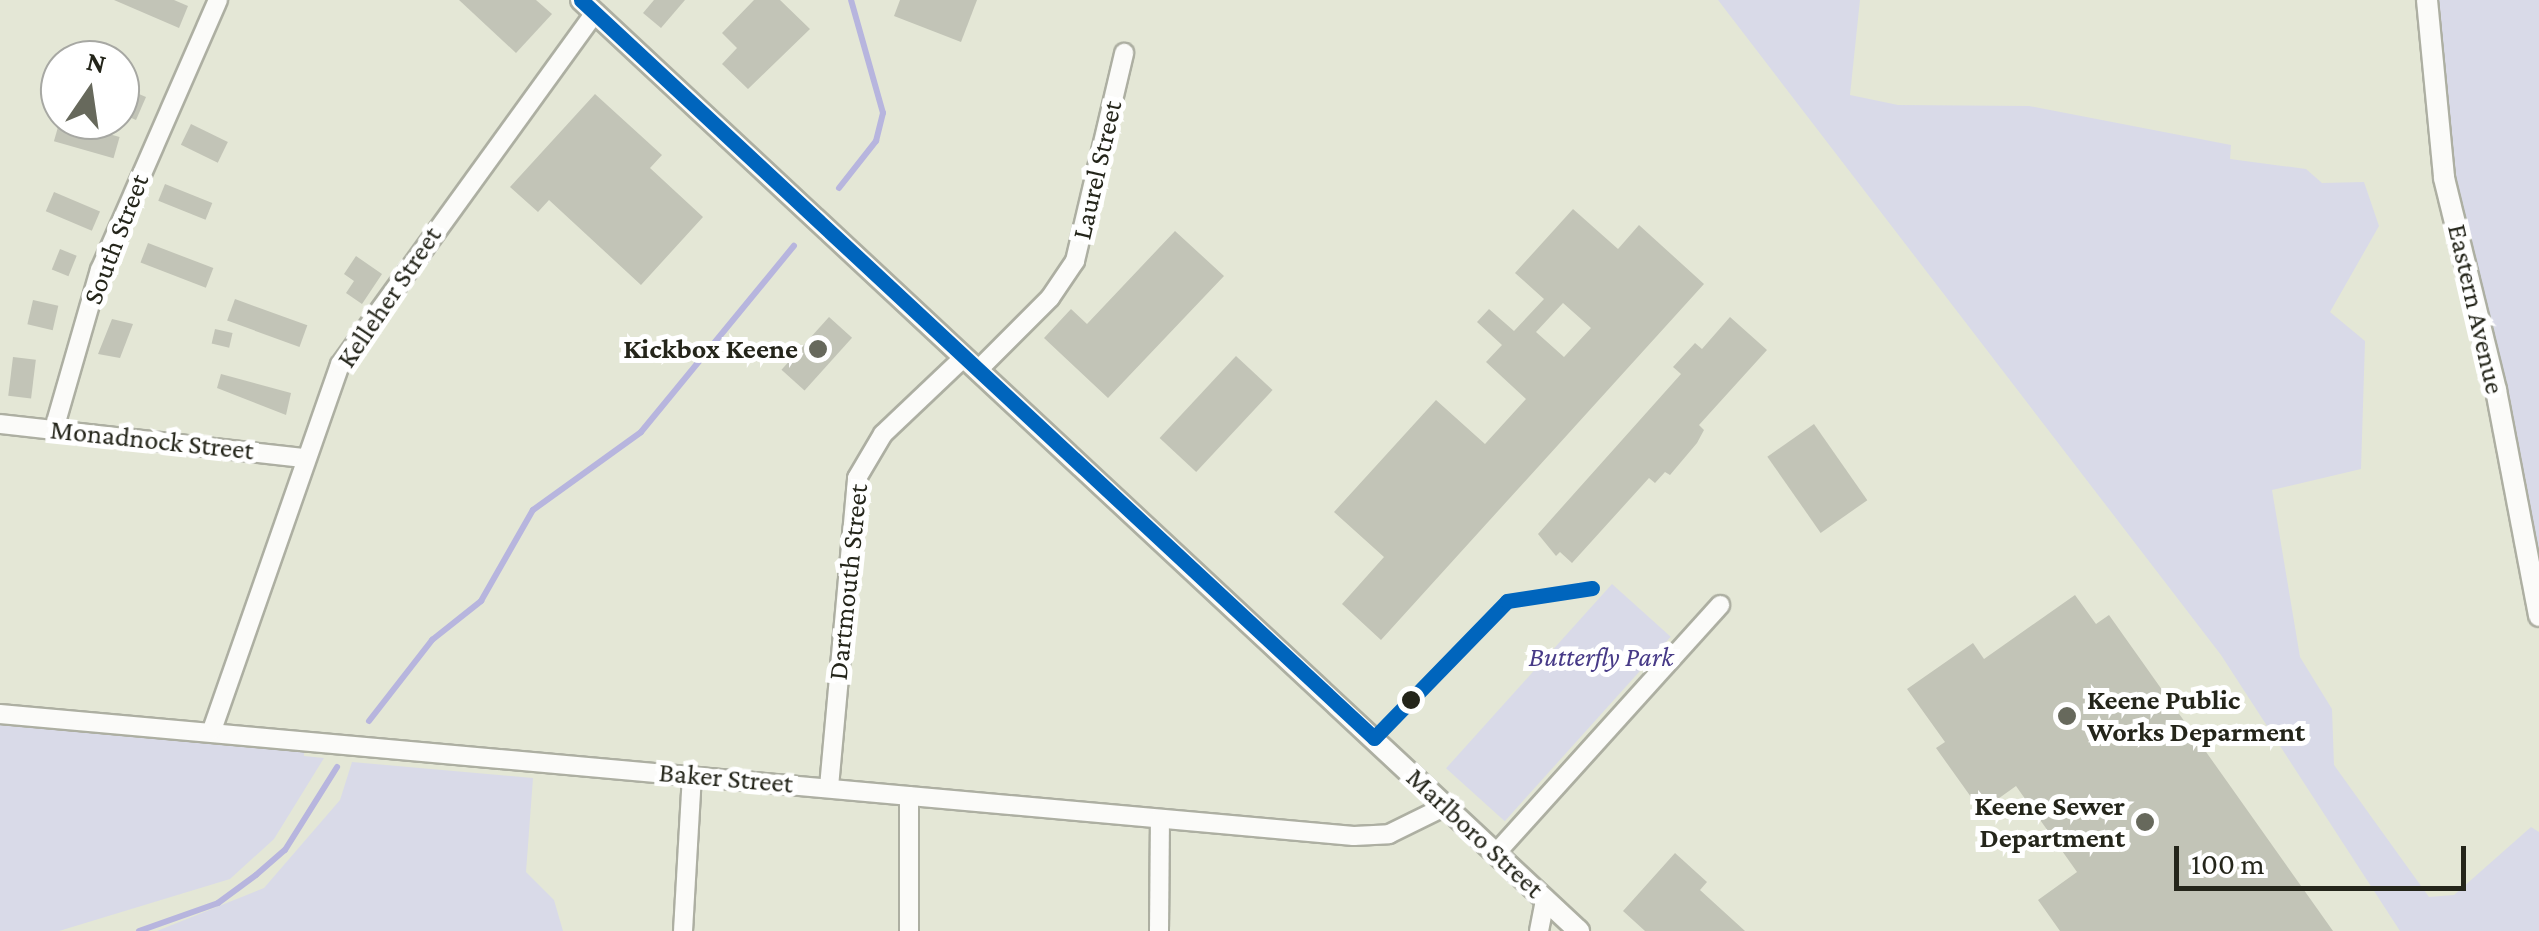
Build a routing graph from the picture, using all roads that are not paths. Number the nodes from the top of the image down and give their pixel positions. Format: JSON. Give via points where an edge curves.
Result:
{"nodes":[{"id":1,"x":218,"y":0,"type":"edge"},
{"id":2,"x":2427,"y":0,"type":"edge"},
{"id":3,"x":588,"y":6,"type":"edge"},
{"id":4,"x":1124,"y":53,"type":"dead end"},
{"id":5,"x":971,"y":363,"type":"junction"},
{"id":6,"x":0,"y":424,"type":"edge"},
{"id":7,"x":54,"y":429,"type":"junction"},
{"id":8,"x":303,"y":458,"type":"junction"},
{"id":9,"x":1720,"y":605,"type":"dead end"},
{"id":10,"x":2539,"y":616,"type":"edge"},
{"id":11,"x":0,"y":714,"type":"edge"},
{"id":12,"x":212,"y":730,"type":"junction"},
{"id":13,"x":692,"y":775,"type":"junction"},
{"id":14,"x":828,"y":788,"type":"junction"},
{"id":15,"x":909,"y":796,"type":"junction"},
{"id":16,"x":1446,"y":806,"type":"junction"},
{"id":17,"x":1160,"y":819,"type":"junction"},
{"id":18,"x":1497,"y":852,"type":"junction"},
{"id":19,"x":1546,"y":900,"type":"junction"},
{"id":20,"x":683,"y":931,"type":"edge"},
{"id":21,"x":908,"y":931,"type":"edge"},
{"id":22,"x":1159,"y":931,"type":"edge"},
{"id":23,"x":1539,"y":931,"type":"edge"},
{"id":24,"x":1578,"y":931,"type":"edge"}],
"edges":[{"from":1,"to":7,"type":"street","name":"South Street","via":[[100,270]]},
{"from":2,"to":10,"type":"street","name":"Eastern Avenue","via":[[2444,178],[2496,390]]},
{"from":3,"to":5,"type":"street","name":"Marlboro Street"},
{"from":3,"to":8,"type":"street","name":"Kelleher Street","via":[[340,366]]},
{"from":4,"to":5,"type":"street","name":"Laurel Street","via":[[1074,261],[1050,298]]},
{"from":5,"to":14,"type":"street","name":"Dartmouth Street","via":[[884,434],[857,478]]},
{"from":5,"to":16,"type":"street","name":"Marlboro Street"},
{"from":6,"to":7,"type":"street","name":"Monadnock Street"},
{"from":7,"to":8,"type":"street","name":"Monadnock Street"},
{"from":8,"to":12,"type":"street","name":"Kelleher Street"},
{"from":9,"to":18,"type":"street"},
{"from":11,"to":12,"type":"street","name":"Baker Street"},
{"from":12,"to":13,"type":"street","name":"Baker Street"},
{"from":13,"to":14,"type":"street","name":"Baker Street"},
{"from":13,"to":20,"type":"street"},
{"from":14,"to":15,"type":"street","name":"Baker Street"},
{"from":15,"to":17,"type":"street","name":"Baker Street"},
{"from":15,"to":21,"type":"street"},
{"from":16,"to":17,"type":"street","name":"Baker Street","via":[[1389,834]]},
{"from":16,"to":18,"type":"street","name":"Marlboro Street"},
{"from":17,"to":22,"type":"street"},
{"from":18,"to":19,"type":"street","name":"Marlboro Street"},
{"from":19,"to":23,"type":"street"},
{"from":19,"to":24,"type":"street","name":"Marlboro Street"}]}
